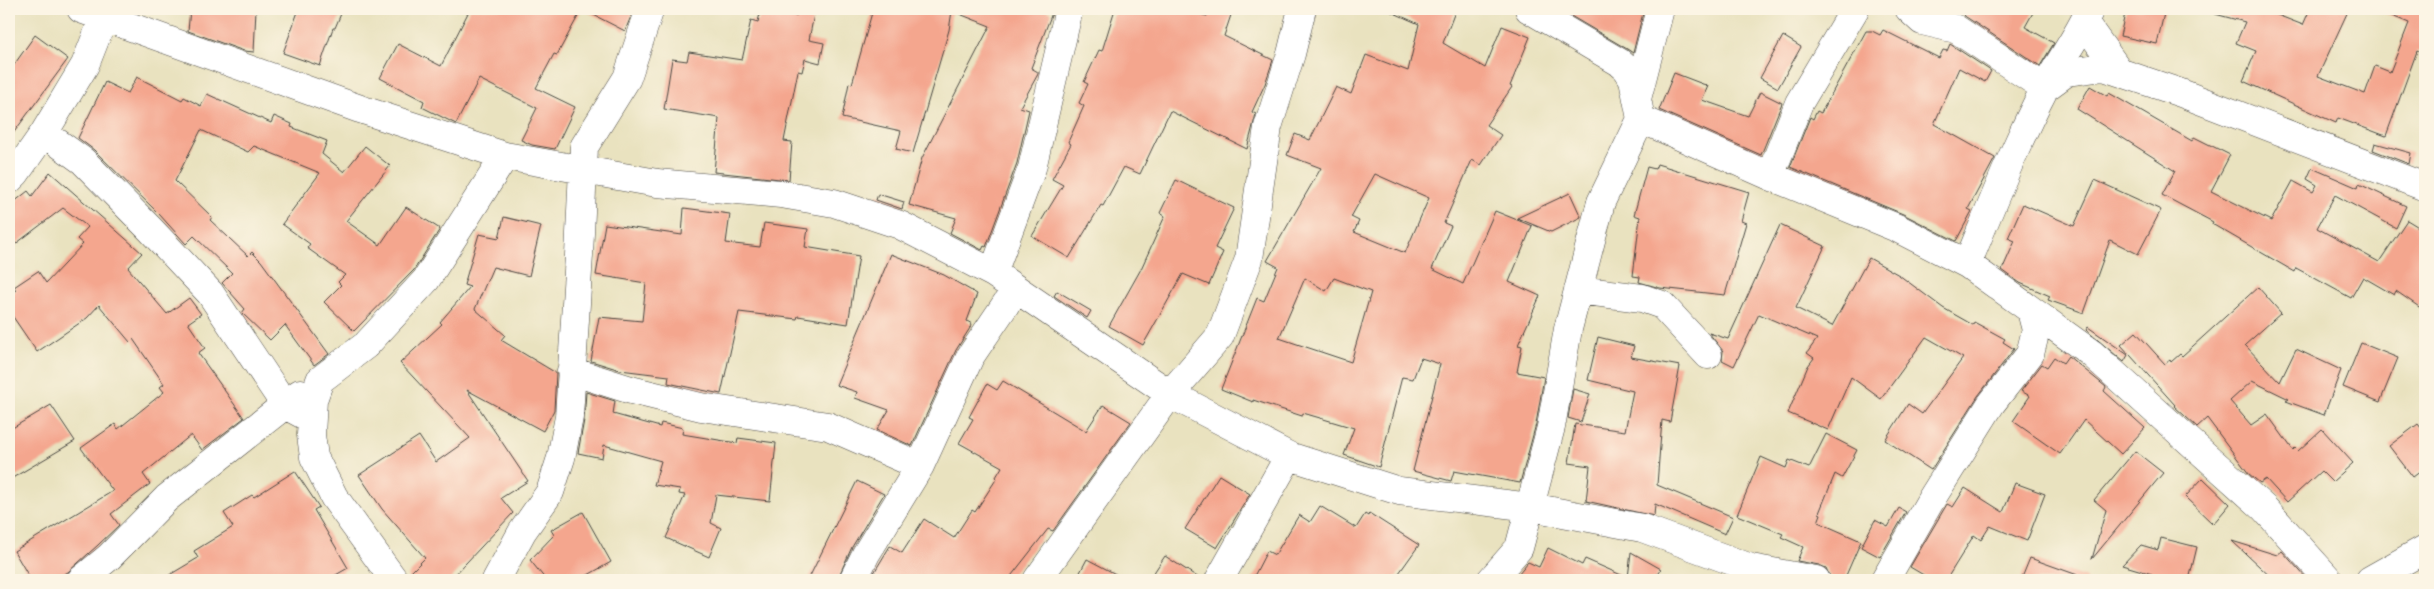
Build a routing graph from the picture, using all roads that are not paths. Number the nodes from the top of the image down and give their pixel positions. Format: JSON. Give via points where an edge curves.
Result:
{"nodes":[{"id":1,"x":650,"y":9,"type":"edge"},
{"id":2,"x":1070,"y":9,"type":"edge"},
{"id":3,"x":1302,"y":9,"type":"edge"},
{"id":4,"x":1529,"y":9,"type":"edge"},
{"id":5,"x":1660,"y":9,"type":"edge"},
{"id":6,"x":1855,"y":9,"type":"edge"},
{"id":7,"x":1909,"y":9,"type":"edge"},
{"id":8,"x":93,"y":13,"type":"edge"},
{"id":9,"x":2087,"y":16,"type":"edge"},
{"id":10,"x":2119,"y":71,"type":"junction"},
{"id":11,"x":2045,"y":88,"type":"junction"},
{"id":12,"x":1639,"y":109,"type":"junction"},
{"id":13,"x":44,"y":133,"type":"junction"},
{"id":14,"x":505,"y":156,"type":"junction"},
{"id":15,"x":583,"y":170,"type":"junction"},
{"id":16,"x":1770,"y":176,"type":"junction"},
{"id":17,"x":9,"y":180,"type":"edge"},
{"id":18,"x":2425,"y":187,"type":"edge"},
{"id":19,"x":1967,"y":264,"type":"junction"},
{"id":20,"x":993,"y":273,"type":"junction"},
{"id":21,"x":1016,"y":289,"type":"junction"},
{"id":22,"x":1578,"y":290,"type":"junction"},
{"id":23,"x":2031,"y":311,"type":"junction"},
{"id":24,"x":1708,"y":355,"type":"dead end"},
{"id":25,"x":571,"y":371,"type":"junction"},
{"id":26,"x":320,"y":380,"type":"junction"},
{"id":27,"x":1170,"y":394,"type":"junction"},
{"id":28,"x":285,"y":405,"type":"junction"},
{"id":29,"x":311,"y":419,"type":"junction"},
{"id":30,"x":1289,"y":456,"type":"junction"},
{"id":31,"x":920,"y":466,"type":"junction"},
{"id":32,"x":1531,"y":507,"type":"junction"},
{"id":33,"x":2425,"y":548,"type":"edge"},
{"id":34,"x":1747,"y":574,"type":"edge"},
{"id":35,"x":2380,"y":578,"type":"edge"},
{"id":36,"x":81,"y":580,"type":"edge"},
{"id":37,"x":394,"y":580,"type":"edge"},
{"id":38,"x":496,"y":580,"type":"edge"},
{"id":39,"x":853,"y":580,"type":"edge"},
{"id":40,"x":1037,"y":580,"type":"edge"},
{"id":41,"x":1219,"y":580,"type":"edge"},
{"id":42,"x":1491,"y":580,"type":"edge"},
{"id":43,"x":1816,"y":580,"type":"edge"},
{"id":44,"x":1885,"y":580,"type":"edge"},
{"id":45,"x":2329,"y":580,"type":"edge"}],
"edges":[{"from":1,"to":15,"type":"street","via":[[627,78],[586,140]]},
{"from":2,"to":20,"type":"street","via":[[1032,168]]},
{"from":3,"to":27,"type":"street","via":[[1268,128],[1249,259],[1220,336]]},
{"from":4,"to":12,"type":"street","via":[[1627,69],[1633,79]]},
{"from":5,"to":12,"type":"street"},
{"from":6,"to":16,"type":"street","via":[[1800,104]]},
{"from":7,"to":11,"type":"street","via":[[1922,21],[1956,29]]},
{"from":8,"to":13,"type":"street","via":[[85,65]]},
{"from":8,"to":14,"type":"street","via":[[360,109]]},
{"from":9,"to":10,"type":"street"},
{"from":9,"to":11,"type":"street"},
{"from":10,"to":11,"type":"street","via":[[2104,67],[2066,72]]},
{"from":10,"to":18,"type":"street"},
{"from":11,"to":19,"type":"street"},
{"from":12,"to":16,"type":"street"},
{"from":12,"to":22,"type":"street","via":[[1601,202]]},
{"from":13,"to":17,"type":"street"},
{"from":13,"to":28,"type":"street","via":[[83,161],[210,293]]},
{"from":14,"to":15,"type":"street"},
{"from":14,"to":26,"type":"street","via":[[426,280],[366,346]]},
{"from":15,"to":20,"type":"street","via":[[657,183],[780,194],[834,203],[900,225]]},
{"from":15,"to":25,"type":"street"},
{"from":16,"to":19,"type":"street","via":[[1897,228]]},
{"from":19,"to":23,"type":"street"},
{"from":20,"to":21,"type":"street"},
{"from":21,"to":27,"type":"street"},
{"from":21,"to":31,"type":"street","via":[[970,357]]},
{"from":22,"to":24,"type":"street","via":[[1642,298],[1662,305]]},
{"from":22,"to":32,"type":"street","via":[[1551,427]]},
{"from":23,"to":44,"type":"street","via":[[2036,330],[2030,354],[1991,404]]},
{"from":23,"to":45,"type":"street","via":[[2090,353],[2264,508]]},
{"from":25,"to":31,"type":"street","via":[[701,407],[828,426]]},
{"from":25,"to":38,"type":"street","via":[[562,458],[550,492],[522,532]]},
{"from":26,"to":28,"type":"street"},
{"from":26,"to":29,"type":"street"},
{"from":27,"to":30,"type":"street"},
{"from":27,"to":40,"type":"street"},
{"from":28,"to":29,"type":"street"},
{"from":28,"to":36,"type":"street","via":[[167,498],[144,525]]},
{"from":29,"to":37,"type":"street","via":[[314,457],[334,496]]},
{"from":30,"to":32,"type":"street","via":[[1399,490]]},
{"from":30,"to":41,"type":"street"},
{"from":31,"to":39,"type":"street"},
{"from":32,"to":34,"type":"street","via":[[1642,528]]},
{"from":32,"to":42,"type":"street","via":[[1519,548]]},
{"from":33,"to":35,"type":"street"},
{"from":34,"to":43,"type":"street"}]}
